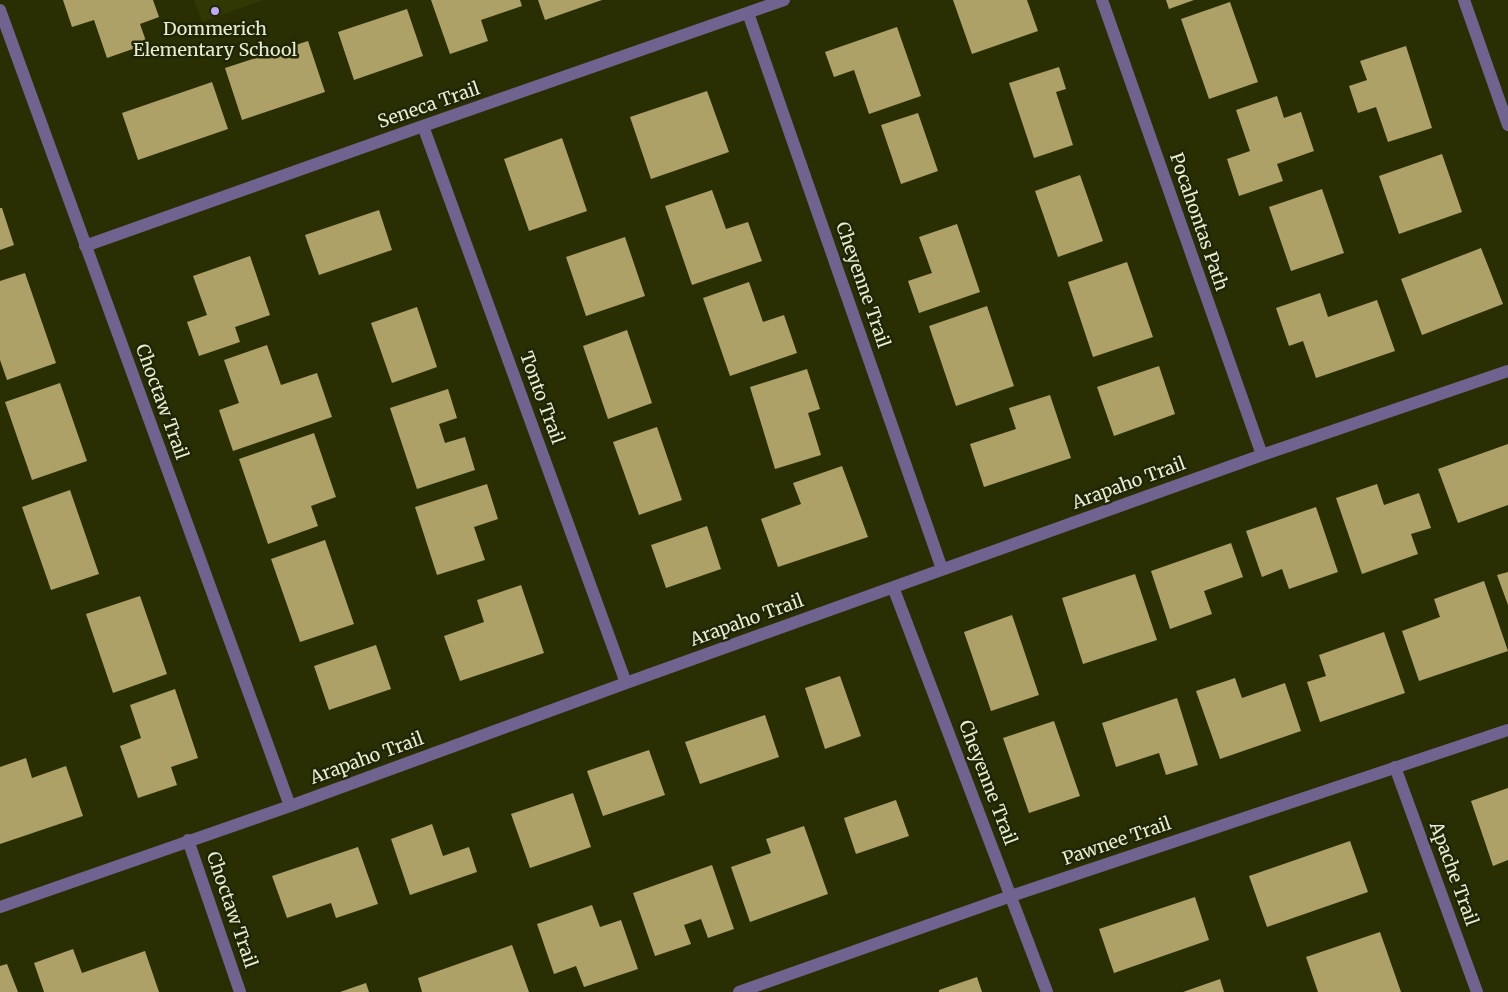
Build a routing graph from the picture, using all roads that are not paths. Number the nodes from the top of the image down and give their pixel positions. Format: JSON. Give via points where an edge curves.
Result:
{"nodes":[{"id":1,"x":784,"y":0,"type":"edge"},
{"id":2,"x":1102,"y":0,"type":"edge"},
{"id":3,"x":1464,"y":0,"type":"edge"},
{"id":4,"x":0,"y":10,"type":"edge"},
{"id":5,"x":748,"y":13,"type":"junction"},
{"id":6,"x":1508,"y":125,"type":"edge"},
{"id":7,"x":423,"y":126,"type":"junction"},
{"id":8,"x":85,"y":246,"type":"junction"},
{"id":9,"x":1508,"y":371,"type":"edge"},
{"id":10,"x":1262,"y":456,"type":"junction"},
{"id":11,"x":942,"y":569,"type":"junction"},
{"id":12,"x":893,"y":587,"type":"junction"},
{"id":13,"x":626,"y":683,"type":"junction"},
{"id":14,"x":1508,"y":730,"type":"edge"},
{"id":15,"x":1395,"y":767,"type":"junction"},
{"id":16,"x":290,"y":806,"type":"junction"},
{"id":17,"x":188,"y":840,"type":"junction"},
{"id":18,"x":1011,"y":896,"type":"junction"},
{"id":19,"x":0,"y":907,"type":"edge"},
{"id":20,"x":240,"y":992,"type":"edge"},
{"id":21,"x":739,"y":992,"type":"edge"},
{"id":22,"x":1047,"y":992,"type":"edge"},
{"id":23,"x":1477,"y":992,"type":"edge"}],
"edges":[{"from":1,"to":5,"type":"street","name":"Seneca Trail"},
{"from":2,"to":10,"type":"street","name":"Pocahontas Path"},
{"from":3,"to":6,"type":"street"},
{"from":4,"to":8,"type":"street","name":"Choctaw Trail"},
{"from":5,"to":7,"type":"street","name":"Seneca Trail"},
{"from":5,"to":11,"type":"street","name":"Cheyenne Trail"},
{"from":7,"to":8,"type":"street","name":"Seneca Trail"},
{"from":7,"to":13,"type":"street","name":"Tonto Trail"},
{"from":8,"to":16,"type":"street","name":"Choctaw Trail"},
{"from":9,"to":10,"type":"street","name":"Arapaho Trail"},
{"from":10,"to":11,"type":"street","name":"Arapaho Trail"},
{"from":11,"to":12,"type":"street","name":"Arapaho Trail"},
{"from":12,"to":13,"type":"street","name":"Arapaho Trail"},
{"from":12,"to":18,"type":"street","name":"Cheyenne Trail"},
{"from":13,"to":16,"type":"street","name":"Arapaho Trail"},
{"from":14,"to":15,"type":"street","name":"Pawnee Trail"},
{"from":15,"to":18,"type":"street","name":"Pawnee Trail"},
{"from":15,"to":23,"type":"street","name":"Apache Trail"},
{"from":16,"to":17,"type":"street","name":"Arapaho Trail"},
{"from":17,"to":19,"type":"street","name":"Arapaho Trail"},
{"from":17,"to":20,"type":"street","name":"Choctaw Trail"},
{"from":18,"to":21,"type":"street","name":"Pawnee Trail"},
{"from":18,"to":22,"type":"street","name":"Cheyenne Trail"}]}
